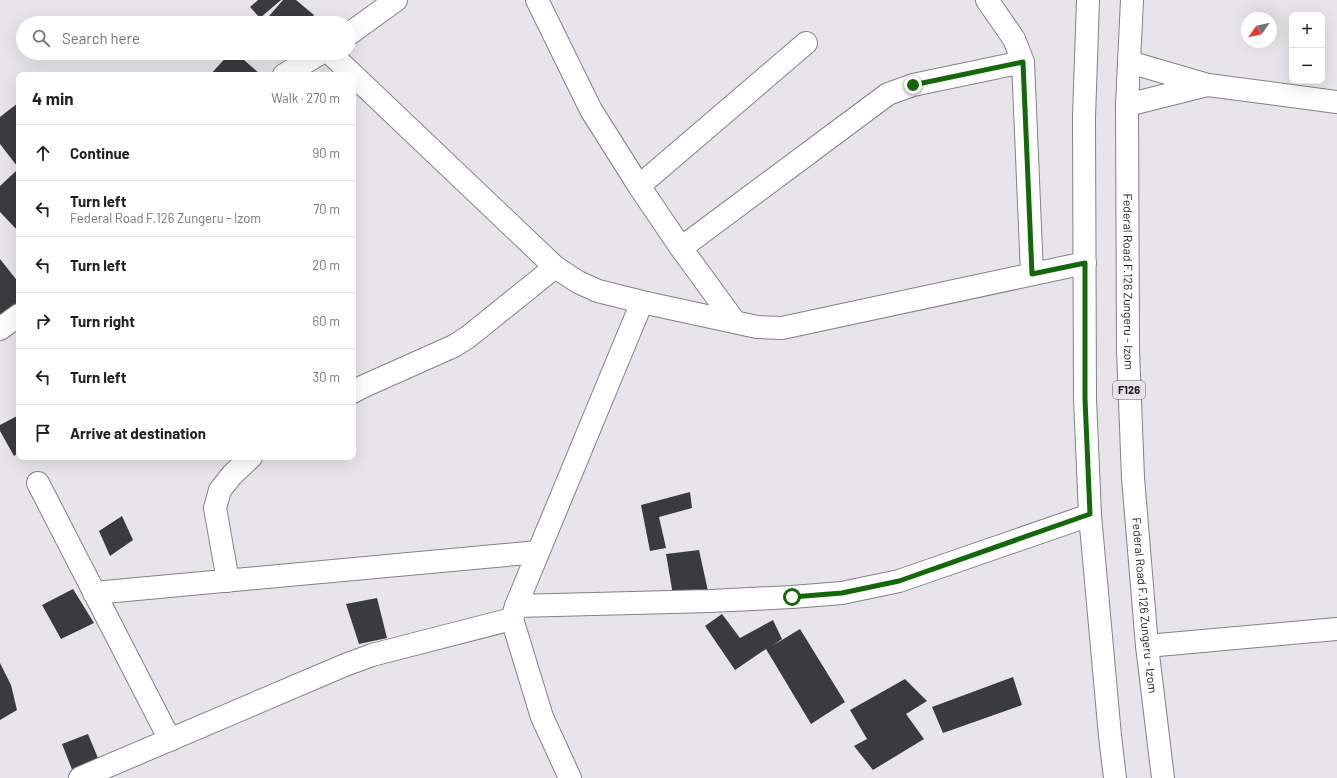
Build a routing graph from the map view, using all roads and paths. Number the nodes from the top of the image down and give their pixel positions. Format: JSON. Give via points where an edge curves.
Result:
{"nodes":[{"id":1,"x":396,"y":0,"type":"edge"},
{"id":2,"x":537,"y":0,"type":"edge"},
{"id":3,"x":987,"y":0,"type":"edge"},
{"id":4,"x":1088,"y":0,"type":"edge"},
{"id":5,"x":1132,"y":0,"type":"edge"},
{"id":6,"x":356,"y":29,"type":"edge"},
{"id":7,"x":806,"y":43,"type":"dead end"},
{"id":8,"x":309,"y":60,"type":"edge"},
{"id":9,"x":337,"y":60,"type":"edge"},
{"id":10,"x":1023,"y":62,"type":"junction"},
{"id":11,"x":1129,"y":62,"type":"junction"},
{"id":12,"x":289,"y":72,"type":"edge"},
{"id":13,"x":350,"y":72,"type":"edge"},
{"id":14,"x":356,"y":78,"type":"edge"},
{"id":15,"x":1208,"y":85,"type":"junction"},
{"id":16,"x":1337,"y":102,"type":"edge"},
{"id":17,"x":1127,"y":105,"type":"junction"},
{"id":18,"x":639,"y":186,"type":"junction"},
{"id":19,"x":681,"y":248,"type":"junction"},
{"id":20,"x":1085,"y":263,"type":"junction"},
{"id":21,"x":555,"y":267,"type":"junction"},
{"id":22,"x":1032,"y":274,"type":"junction"},
{"id":23,"x":642,"y":302,"type":"junction"},
{"id":24,"x":16,"y":317,"type":"edge"},
{"id":25,"x":734,"y":322,"type":"junction"},
{"id":26,"x":0,"y":329,"type":"edge"},
{"id":27,"x":356,"y":390,"type":"edge"},
{"id":28,"x":248,"y":460,"type":"edge"},
{"id":29,"x":38,"y":483,"type":"dead end"},
{"id":30,"x":1090,"y":514,"type":"junction"},
{"id":31,"x":538,"y":552,"type":"junction"},
{"id":32,"x":228,"y":581,"type":"junction"},
{"id":33,"x":94,"y":594,"type":"junction"},
{"id":34,"x":514,"y":612,"type":"junction"},
{"id":35,"x":1337,"y":629,"type":"edge"},
{"id":36,"x":1147,"y":646,"type":"junction"},
{"id":37,"x":170,"y":740,"type":"junction"},
{"id":38,"x":80,"y":778,"type":"edge"},
{"id":39,"x":570,"y":778,"type":"edge"},
{"id":40,"x":1115,"y":778,"type":"edge"},
{"id":41,"x":1163,"y":778,"type":"edge"}],
"edges":[{"from":1,"to":6,"type":"street"},
{"from":2,"to":18,"type":"street","via":[[591,110]]},
{"from":3,"to":10,"type":"street","via":[[1014,39]]},
{"from":4,"to":20,"type":"street","via":[[1084,117]]},
{"from":5,"to":11,"type":"street","name":"Federal Road F.126 Zungeru - Izom","number":"F126"},
{"from":7,"to":18,"type":"street"},
{"from":8,"to":12,"type":"street"},
{"from":9,"to":13,"type":"street"},
{"from":10,"to":19,"type":"street","via":[[913,85],[888,94]]},
{"from":10,"to":22,"type":"street"},
{"from":11,"to":15,"type":"street"},
{"from":11,"to":17,"type":"street","name":"Federal Road F.126 Zungeru - Izom","number":"F126"},
{"from":14,"to":21,"type":"street"},
{"from":15,"to":16,"type":"street"},
{"from":15,"to":17,"type":"street"},
{"from":17,"to":36,"type":"street","name":"Federal Road F.126 Zungeru - Izom","number":"F126","via":[[1128,350],[1133,478]]},
{"from":18,"to":19,"type":"street"},
{"from":19,"to":25,"type":"street"},
{"from":20,"to":22,"type":"street"},
{"from":20,"to":30,"type":"street","via":[[1085,399]]},
{"from":21,"to":23,"type":"street","via":[[598,291]]},
{"from":21,"to":27,"type":"street","via":[[454,346]]},
{"from":22,"to":25,"type":"street","via":[[782,328],[757,327]]},
{"from":23,"to":25,"type":"street"},
{"from":23,"to":31,"type":"street"},
{"from":24,"to":26,"type":"street"},
{"from":28,"to":32,"type":"street","via":[[220,490],[215,508]]},
{"from":29,"to":33,"type":"street"},
{"from":30,"to":34,"type":"street","via":[[899,581],[842,593]]},
{"from":30,"to":40,"type":"street"},
{"from":31,"to":32,"type":"street"},
{"from":31,"to":34,"type":"street"},
{"from":32,"to":33,"type":"street"},
{"from":33,"to":37,"type":"street"},
{"from":34,"to":37,"type":"street","via":[[345,665]]},
{"from":34,"to":39,"type":"street","via":[[542,717]]},
{"from":35,"to":36,"type":"street"},
{"from":36,"to":41,"type":"street","name":"Federal Road F.126 Zungeru - Izom","number":"F126"},
{"from":37,"to":38,"type":"street"}]}
